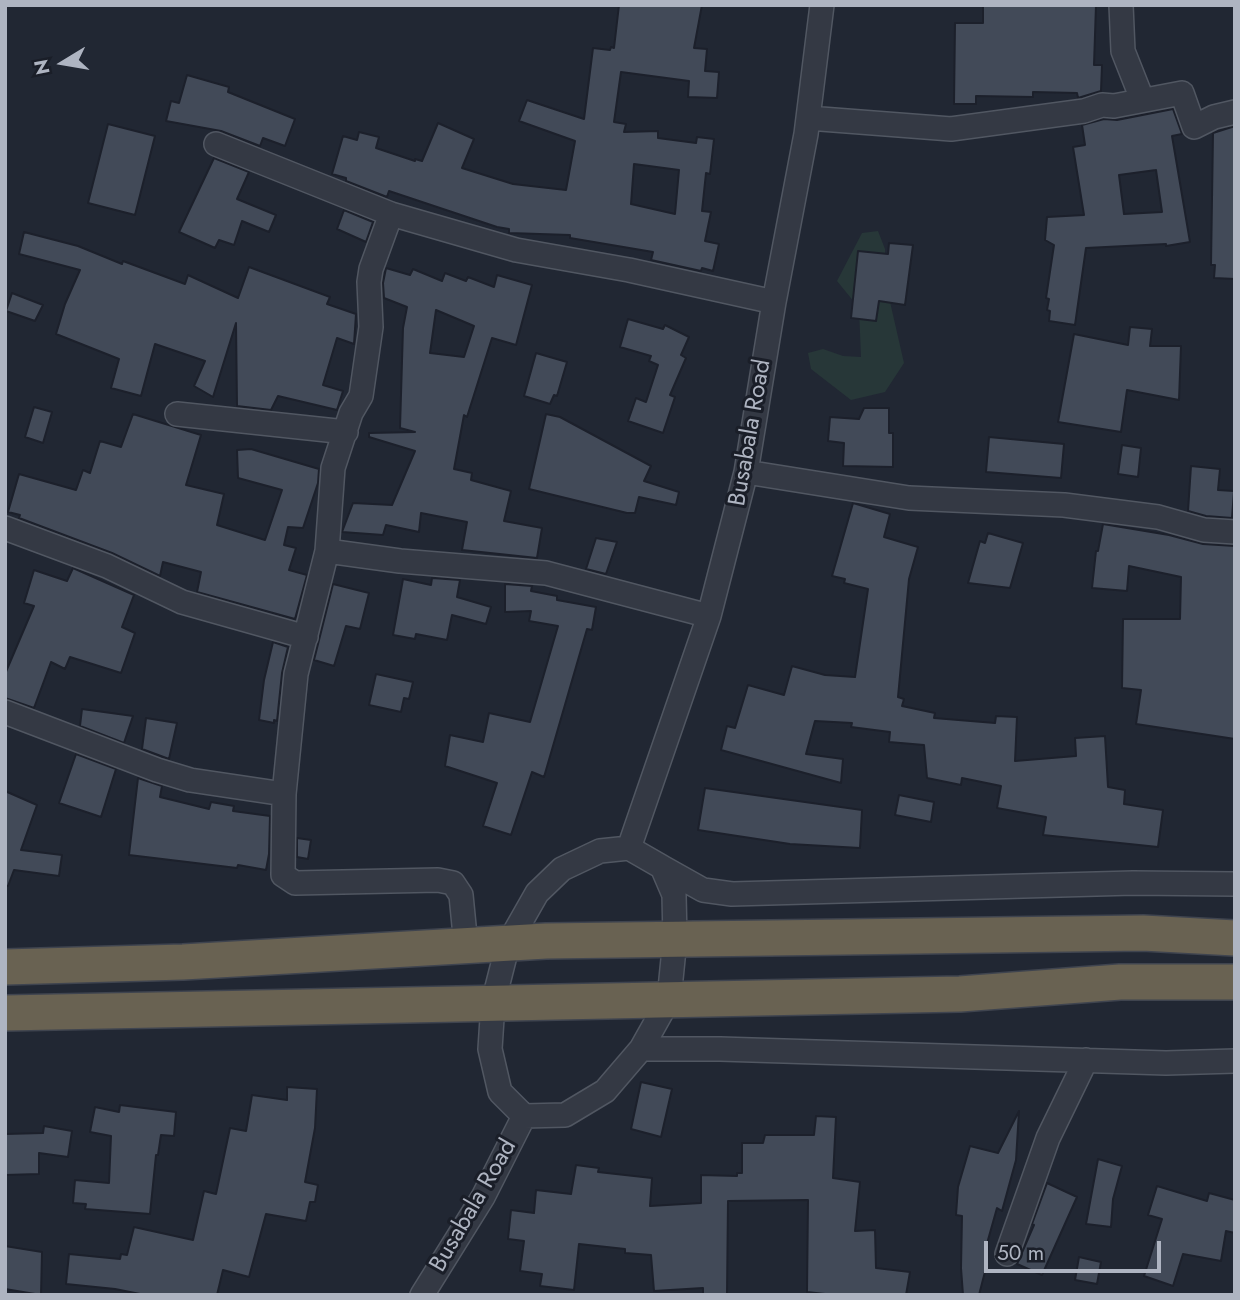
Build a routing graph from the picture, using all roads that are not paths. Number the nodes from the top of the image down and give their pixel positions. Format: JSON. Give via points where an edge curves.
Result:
{"nodes":[{"id":1,"x":822,"y":5,"type":"edge"},
{"id":2,"x":1121,"y":5,"type":"edge"},
{"id":3,"x":1142,"y":99,"type":"junction"},
{"id":4,"x":1235,"y":112,"type":"edge"},
{"id":5,"x":808,"y":118,"type":"junction"},
{"id":6,"x":216,"y":144,"type":"dead end"},
{"id":7,"x":391,"y":214,"type":"junction"},
{"id":8,"x":774,"y":302,"type":"junction"},
{"id":9,"x":177,"y":414,"type":"dead end"},
{"id":10,"x":346,"y":432,"type":"junction"},
{"id":11,"x":746,"y":472,"type":"junction"},
{"id":12,"x":5,"y":528,"type":"edge"},
{"id":13,"x":1235,"y":532,"type":"edge"},
{"id":14,"x":327,"y":551,"type":"junction"},
{"id":15,"x":709,"y":616,"type":"junction"},
{"id":16,"x":306,"y":637,"type":"junction"},
{"id":17,"x":5,"y":712,"type":"edge"},
{"id":18,"x":284,"y":794,"type":"junction"},
{"id":19,"x":629,"y":848,"type":"junction"},
{"id":20,"x":662,"y":867,"type":"junction"},
{"id":21,"x":1235,"y":884,"type":"edge"},
{"id":22,"x":675,"y":939,"type":"junction"},
{"id":23,"x":1235,"y":939,"type":"edge"},
{"id":24,"x":508,"y":944,"type":"junction"},
{"id":25,"x":466,"y":946,"type":"junction"},
{"id":26,"x":5,"y":967,"type":"edge"},
{"id":27,"x":1235,"y":982,"type":"edge"},
{"id":28,"x":669,"y":999,"type":"junction"},
{"id":29,"x":493,"y":1003,"type":"junction"},
{"id":30,"x":5,"y":1013,"type":"edge"},
{"id":31,"x":641,"y":1049,"type":"junction"},
{"id":32,"x":1086,"y":1060,"type":"junction"},
{"id":33,"x":1235,"y":1061,"type":"edge"},
{"id":34,"x":524,"y":1116,"type":"junction"},
{"id":35,"x":1007,"y":1254,"type":"dead end"},
{"id":36,"x":422,"y":1295,"type":"edge"}],
"edges":[{"from":1,"to":5,"type":"street","name":"Busabala Road"},
{"from":2,"to":3,"type":"street","via":[[1123,51]]},
{"from":3,"to":4,"type":"street","via":[[1182,93],[1194,127]]},
{"from":3,"to":5,"type":"street","via":[[951,129]]},
{"from":5,"to":8,"type":"street","name":"Busabala Road"},
{"from":6,"to":7,"type":"street"},
{"from":7,"to":8,"type":"street","via":[[516,250]]},
{"from":7,"to":10,"type":"street","via":[[371,269],[370,342],[361,396]]},
{"from":8,"to":11,"type":"street","name":"Busabala Road"},
{"from":9,"to":10,"type":"street"},
{"from":10,"to":14,"type":"street","via":[[333,468]]},
{"from":11,"to":13,"type":"street","via":[[909,498],[1064,505]]},
{"from":11,"to":15,"type":"street","name":"Busabala Road"},
{"from":12,"to":16,"type":"street","via":[[107,566],[182,602]]},
{"from":14,"to":15,"type":"street","via":[[546,573]]},
{"from":14,"to":16,"type":"street"},
{"from":15,"to":19,"type":"street","name":"Busabala Road"},
{"from":16,"to":18,"type":"street","via":[[296,674]]},
{"from":17,"to":18,"type":"street","via":[[190,780]]},
{"from":18,"to":25,"type":"street","via":[[283,875],[295,883],[453,883],[461,895]]},
{"from":19,"to":20,"type":"street"},
{"from":19,"to":24,"type":"street","via":[[600,851],[562,869],[537,893]]},
{"from":20,"to":21,"type":"street","via":[[703,890],[732,894]]},
{"from":20,"to":22,"type":"street","via":[[674,895]]},
{"from":22,"to":23,"type":"highway","via":[[1130,933]]},
{"from":22,"to":24,"type":"highway"},
{"from":22,"to":28,"type":"street"},
{"from":24,"to":25,"type":"highway"},
{"from":24,"to":29,"type":"street"},
{"from":25,"to":26,"type":"highway"},
{"from":27,"to":28,"type":"highway","via":[[1120,982],[960,994]]},
{"from":28,"to":29,"type":"highway"},
{"from":28,"to":31,"type":"street"},
{"from":29,"to":30,"type":"highway"},
{"from":29,"to":34,"type":"street","via":[[490,1049],[500,1092]]},
{"from":31,"to":32,"type":"street"},
{"from":31,"to":34,"type":"street","via":[[605,1091],[565,1115]]},
{"from":32,"to":33,"type":"street"},
{"from":32,"to":35,"type":"street","via":[[1048,1139]]},
{"from":34,"to":36,"type":"street","name":"Busabala Road","via":[[484,1197]]}]}
